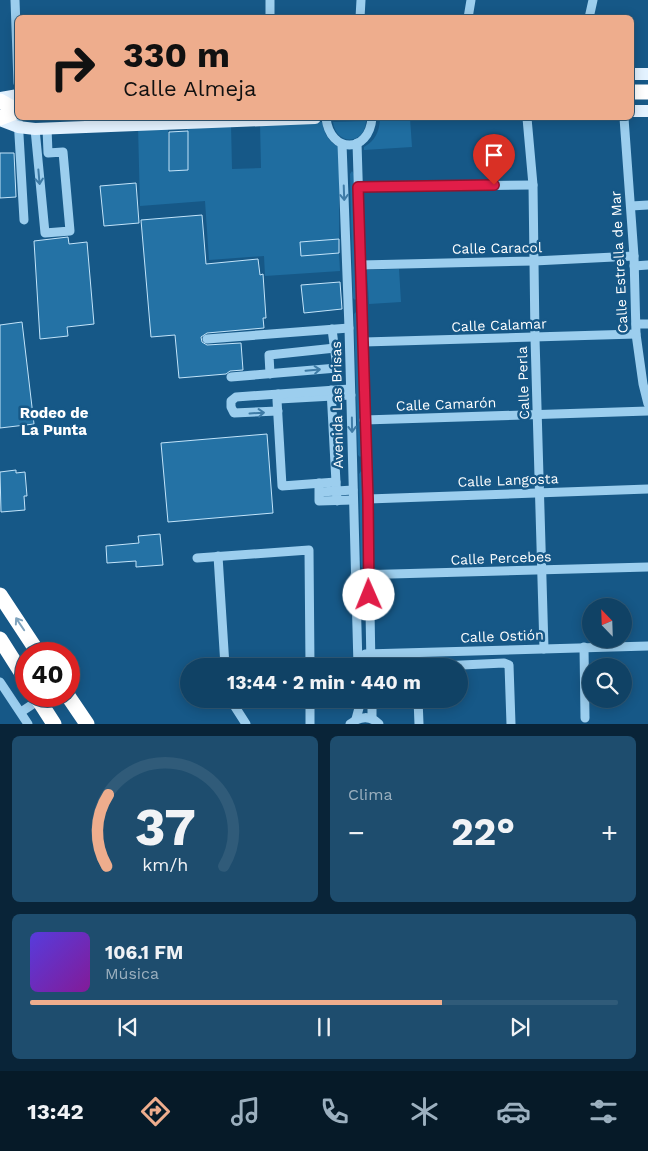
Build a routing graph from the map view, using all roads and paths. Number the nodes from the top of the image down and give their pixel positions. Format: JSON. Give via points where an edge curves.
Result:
{"nodes":[{"id":1,"x":15,"y":0,"type":"edge"},
{"id":2,"x":270,"y":0,"type":"edge"},
{"id":3,"x":361,"y":0,"type":"edge"},
{"id":4,"x":471,"y":0,"type":"edge"},
{"id":5,"x":593,"y":0,"type":"edge"},
{"id":6,"x":16,"y":15,"type":"edge"},
{"id":7,"x":270,"y":15,"type":"edge"},
{"id":8,"x":360,"y":15,"type":"edge"},
{"id":9,"x":468,"y":15,"type":"edge"},
{"id":10,"x":590,"y":15,"type":"edge"},
{"id":11,"x":634,"y":74,"type":"edge"},
{"id":12,"x":648,"y":74,"type":"edge"},
{"id":13,"x":634,"y":92,"type":"edge"},
{"id":14,"x":648,"y":92,"type":"edge"},
{"id":15,"x":15,"y":96,"type":"edge"},
{"id":16,"x":0,"y":99,"type":"edge"},
{"id":17,"x":15,"y":109,"type":"edge"},
{"id":18,"x":648,"y":111,"type":"edge"},
{"id":19,"x":15,"y":112,"type":"edge"},
{"id":20,"x":634,"y":112,"type":"edge"},
{"id":21,"x":0,"y":119,"type":"edge"},
{"id":22,"x":260,"y":120,"type":"edge"},
{"id":23,"x":326,"y":120,"type":"edge"},
{"id":24,"x":372,"y":120,"type":"edge"},
{"id":25,"x":527,"y":120,"type":"edge"},
{"id":26,"x":624,"y":120,"type":"edge"},
{"id":27,"x":18,"y":122,"type":"edge"},
{"id":28,"x":41,"y":128,"type":"junction"},
{"id":29,"x":357,"y":143,"type":"junction"},
{"id":30,"x":342,"y":144,"type":"junction"},
{"id":31,"x":343,"y":166,"type":"junction"},
{"id":32,"x":358,"y":166,"type":"junction"},
{"id":33,"x":533,"y":185,"type":"junction"},
{"id":34,"x":358,"y":187,"type":"junction"},
{"id":35,"x":648,"y":205,"type":"edge"},
{"id":36,"x":631,"y":206,"type":"junction"},
{"id":37,"x":24,"y":220,"type":"dead end"},
{"id":38,"x":534,"y":261,"type":"junction"},
{"id":39,"x":634,"y":261,"type":"junction"},
{"id":40,"x":361,"y":265,"type":"junction"},
{"id":41,"x":648,"y":265,"type":"edge"},
{"id":42,"x":636,"y":324,"type":"junction"},
{"id":43,"x":648,"y":324,"type":"edge"},
{"id":44,"x":349,"y":328,"type":"junction"},
{"id":45,"x":332,"y":329,"type":"junction"},
{"id":46,"x":636,"y":334,"type":"junction"},
{"id":47,"x":535,"y":338,"type":"junction"},
{"id":48,"x":207,"y":339,"type":"dead end"},
{"id":49,"x":364,"y":342,"type":"junction"},
{"id":50,"x":334,"y":348,"type":"junction"},
{"id":51,"x":270,"y":374,"type":"junction"},
{"id":52,"x":231,"y":377,"type":"dead end"},
{"id":53,"x":645,"y":384,"type":"edge"},
{"id":54,"x":351,"y":392,"type":"junction"},
{"id":55,"x":332,"y":393,"type":"junction"},
{"id":56,"x":277,"y":397,"type":"junction"},
{"id":57,"x":648,"y":404,"type":"edge"},
{"id":58,"x":278,"y":411,"type":"junction"},
{"id":59,"x":648,"y":411,"type":"edge"},
{"id":60,"x":538,"y":414,"type":"junction"},
{"id":61,"x":364,"y":420,"type":"junction"},
{"id":62,"x":352,"y":462,"type":"junction"},
{"id":63,"x":366,"y":462,"type":"junction"},
{"id":64,"x":336,"y":482,"type":"junction"},
{"id":65,"x":320,"y":487,"type":"junction"},
{"id":66,"x":648,"y":489,"type":"edge"},
{"id":67,"x":353,"y":490,"type":"junction"},
{"id":68,"x":336,"y":491,"type":"junction"},
{"id":69,"x":541,"y":493,"type":"junction"},
{"id":70,"x":368,"y":499,"type":"junction"},
{"id":71,"x":353,"y":500,"type":"junction"},
{"id":72,"x":337,"y":501,"type":"junction"},
{"id":73,"x":218,"y":556,"type":"junction"},
{"id":74,"x":197,"y":558,"type":"dead end"},
{"id":75,"x":648,"y":567,"type":"edge"},
{"id":76,"x":542,"y":570,"type":"junction"},
{"id":77,"x":355,"y":575,"type":"junction"},
{"id":78,"x":369,"y":575,"type":"junction"},
{"id":79,"x":0,"y":595,"type":"edge"},
{"id":80,"x":0,"y":639,"type":"edge"},
{"id":81,"x":31,"y":642,"type":"edge"},
{"id":82,"x":632,"y":646,"type":"edge"},
{"id":83,"x":648,"y":646,"type":"edge"},
{"id":84,"x":582,"y":647,"type":"edge"},
{"id":85,"x":544,"y":648,"type":"junction"},
{"id":86,"x":584,"y":648,"type":"edge"},
{"id":87,"x":357,"y":654,"type":"junction"},
{"id":88,"x":370,"y":654,"type":"junction"},
{"id":89,"x":224,"y":658,"type":"edge"},
{"id":90,"x":310,"y":658,"type":"edge"},
{"id":91,"x":357,"y":658,"type":"edge"},
{"id":92,"x":370,"y":658,"type":"edge"},
{"id":93,"x":15,"y":663,"type":"edge"},
{"id":94,"x":468,"y":665,"type":"edge"},
{"id":95,"x":0,"y":682,"type":"edge"},
{"id":96,"x":27,"y":707,"type":"edge"},
{"id":97,"x":44,"y":707,"type":"edge"},
{"id":98,"x":75,"y":707,"type":"edge"},
{"id":99,"x":236,"y":708,"type":"edge"},
{"id":100,"x":310,"y":708,"type":"edge"},
{"id":101,"x":359,"y":708,"type":"edge"},
{"id":102,"x":374,"y":708,"type":"edge"},
{"id":103,"x":418,"y":708,"type":"edge"},
{"id":104,"x":21,"y":712,"type":"junction"},
{"id":105,"x":585,"y":718,"type":"dead end"},
{"id":106,"x":353,"y":721,"type":"edge"},
{"id":107,"x":376,"y":721,"type":"edge"},
{"id":108,"x":28,"y":724,"type":"edge"},
{"id":109,"x":54,"y":724,"type":"edge"},
{"id":110,"x":87,"y":724,"type":"edge"},
{"id":111,"x":246,"y":724,"type":"edge"},
{"id":112,"x":310,"y":724,"type":"edge"},
{"id":113,"x":419,"y":724,"type":"edge"},
{"id":114,"x":511,"y":724,"type":"edge"}],
"edges":[{"from":1,"to":6,"type":"street"},
{"from":2,"to":7,"type":"street"},
{"from":3,"to":8,"type":"street"},
{"from":4,"to":9,"type":"street"},
{"from":5,"to":10,"type":"street"},
{"from":11,"to":12,"type":"main road"},
{"from":13,"to":14,"type":"highway"},
{"from":15,"to":16,"type":"main road"},
{"from":16,"to":17,"type":"highway"},
{"from":18,"to":20,"type":"main road"},
{"from":19,"to":21,"type":"highway"},
{"from":21,"to":27,"type":"main road"},
{"from":22,"to":28,"type":"main road"},
{"from":23,"to":30,"type":"street","via":[[330,135]]},
{"from":24,"to":29,"type":"street","via":[[368,134]]},
{"from":25,"to":33,"type":"street","name":"Calle Perla"},
{"from":26,"to":36,"type":"street","name":"Calle Estrella de Mar"},
{"from":27,"to":28,"type":"main road"},
{"from":27,"to":37,"type":"street"},
{"from":28,"to":28,"type":"street","one_way":true,"via":[[45,233],[70,230],[64,152],[48,153]]},
{"from":29,"to":30,"type":"street"},
{"from":29,"to":32,"type":"street","name":"Avenida Las Brisas"},
{"from":30,"to":31,"type":"street","name":"Avenida Las Brisas"},
{"from":31,"to":32,"type":"street"},
{"from":31,"to":44,"type":"street","name":"Avenida Las Brisas","one_way":true},
{"from":32,"to":34,"type":"street","name":"Avenida Las Brisas"},
{"from":33,"to":34,"type":"street"},
{"from":33,"to":38,"type":"street","name":"Calle Perla"},
{"from":34,"to":40,"type":"street","name":"Avenida Las Brisas"},
{"from":35,"to":36,"type":"street"},
{"from":36,"to":39,"type":"street","name":"Calle Estrella de Mar"},
{"from":38,"to":39,"type":"street","name":"Calle Caracol"},
{"from":38,"to":40,"type":"street","name":"Calle Caracol"},
{"from":38,"to":47,"type":"street","name":"Calle Perla"},
{"from":39,"to":41,"type":"street","name":"Calle Caracol"},
{"from":39,"to":42,"type":"street","name":"Calle Estrella de Mar"},
{"from":40,"to":49,"type":"street","name":"Avenida Las Brisas"},
{"from":42,"to":43,"type":"street"},
{"from":42,"to":46,"type":"street","name":"Calle Estrella de Mar"},
{"from":44,"to":45,"type":"street"},
{"from":44,"to":54,"type":"street","name":"Avenida Las Brisas"},
{"from":45,"to":48,"type":"street"},
{"from":45,"to":50,"type":"street"},
{"from":46,"to":47,"type":"street","name":"Calle Calamar"},
{"from":46,"to":53,"type":"street","name":"Calle Estrella de Mar"},
{"from":47,"to":49,"type":"street","name":"Calle Calamar"},
{"from":47,"to":60,"type":"street","name":"Calle Perla"},
{"from":49,"to":61,"type":"street","name":"Avenida Las Brisas"},
{"from":50,"to":51,"type":"street","via":[[269,354]]},
{"from":51,"to":50,"type":"street","one_way":true,"via":[[337,368]]},
{"from":51,"to":52,"type":"street"},
{"from":53,"to":57,"type":"street","name":"Calle Estrella de Mar"},
{"from":54,"to":55,"type":"street"},
{"from":54,"to":62,"type":"street","name":"Avenida Las Brisas","one_way":true},
{"from":55,"to":56,"type":"street"},
{"from":55,"to":64,"type":"street"},
{"from":56,"to":58,"type":"street"},
{"from":56,"to":58,"type":"street","one_way":true,"via":[[236,397],[231,401],[231,407],[234,413],[241,414]]},
{"from":58,"to":65,"type":"street","via":[[282,486]]},
{"from":59,"to":60,"type":"street","name":"Calle Camarón"},
{"from":60,"to":61,"type":"street","name":"Calle Camarón"},
{"from":60,"to":69,"type":"street","name":"Calle Perla"},
{"from":61,"to":63,"type":"street","name":"Avenida Las Brisas"},
{"from":62,"to":63,"type":"street"},
{"from":62,"to":67,"type":"street","name":"Avenida Las Brisas"},
{"from":63,"to":70,"type":"street","name":"Avenida Las Brisas"},
{"from":64,"to":65,"type":"street"},
{"from":64,"to":68,"type":"street"},
{"from":65,"to":68,"type":"street"},
{"from":65,"to":72,"type":"street","via":[[319,501]]},
{"from":66,"to":69,"type":"street","name":"Calle Langosta"},
{"from":67,"to":68,"type":"street"},
{"from":67,"to":71,"type":"street","name":"Avenida Las Brisas"},
{"from":68,"to":72,"type":"street"},
{"from":69,"to":70,"type":"street","name":"Calle Langosta"},
{"from":69,"to":76,"type":"street","name":"Calle Perla"},
{"from":70,"to":78,"type":"street","name":"Avenida Las Brisas"},
{"from":71,"to":72,"type":"street"},
{"from":71,"to":77,"type":"street","name":"Avenida Las Brisas"},
{"from":73,"to":74,"type":"street"},
{"from":73,"to":89,"type":"street"},
{"from":73,"to":90,"type":"street","via":[[309,550]]},
{"from":75,"to":76,"type":"street","name":"Calle Percebes"},
{"from":76,"to":78,"type":"street","name":"Calle Percebes"},
{"from":76,"to":85,"type":"street","name":"Calle Perla"},
{"from":77,"to":78,"type":"street","name":"Calle Percebes"},
{"from":77,"to":87,"type":"street","name":"Avenida Las Brisas"},
{"from":78,"to":88,"type":"street","name":"Avenida Las Brisas"},
{"from":81,"to":79,"type":"highway","one_way":true},
{"from":80,"to":93,"type":"highway"},
{"from":82,"to":83,"type":"street","name":"Calle Ostión"},
{"from":84,"to":85,"type":"street","name":"Calle Ostión"},
{"from":85,"to":88,"type":"street","name":"Calle Ostión"},
{"from":86,"to":105,"type":"street"},
{"from":87,"to":88,"type":"street","name":"Calle Ostión"},
{"from":87,"to":91,"type":"street","name":"Avenida Las Brisas"},
{"from":88,"to":92,"type":"street","name":"Avenida Las Brisas"},
{"from":94,"to":114,"type":"street","via":[[509,665]]},
{"from":95,"to":104,"type":"street"},
{"from":96,"to":104,"type":"street"},
{"from":97,"to":109,"type":"highway"},
{"from":98,"to":110,"type":"highway"},
{"from":99,"to":111,"type":"street"},
{"from":100,"to":112,"type":"street"},
{"from":101,"to":106,"type":"street"},
{"from":102,"to":107,"type":"street"},
{"from":103,"to":113,"type":"street"},
{"from":104,"to":108,"type":"street"},
{"from":106,"to":107,"type":"street","via":[[364,717]]}]}
